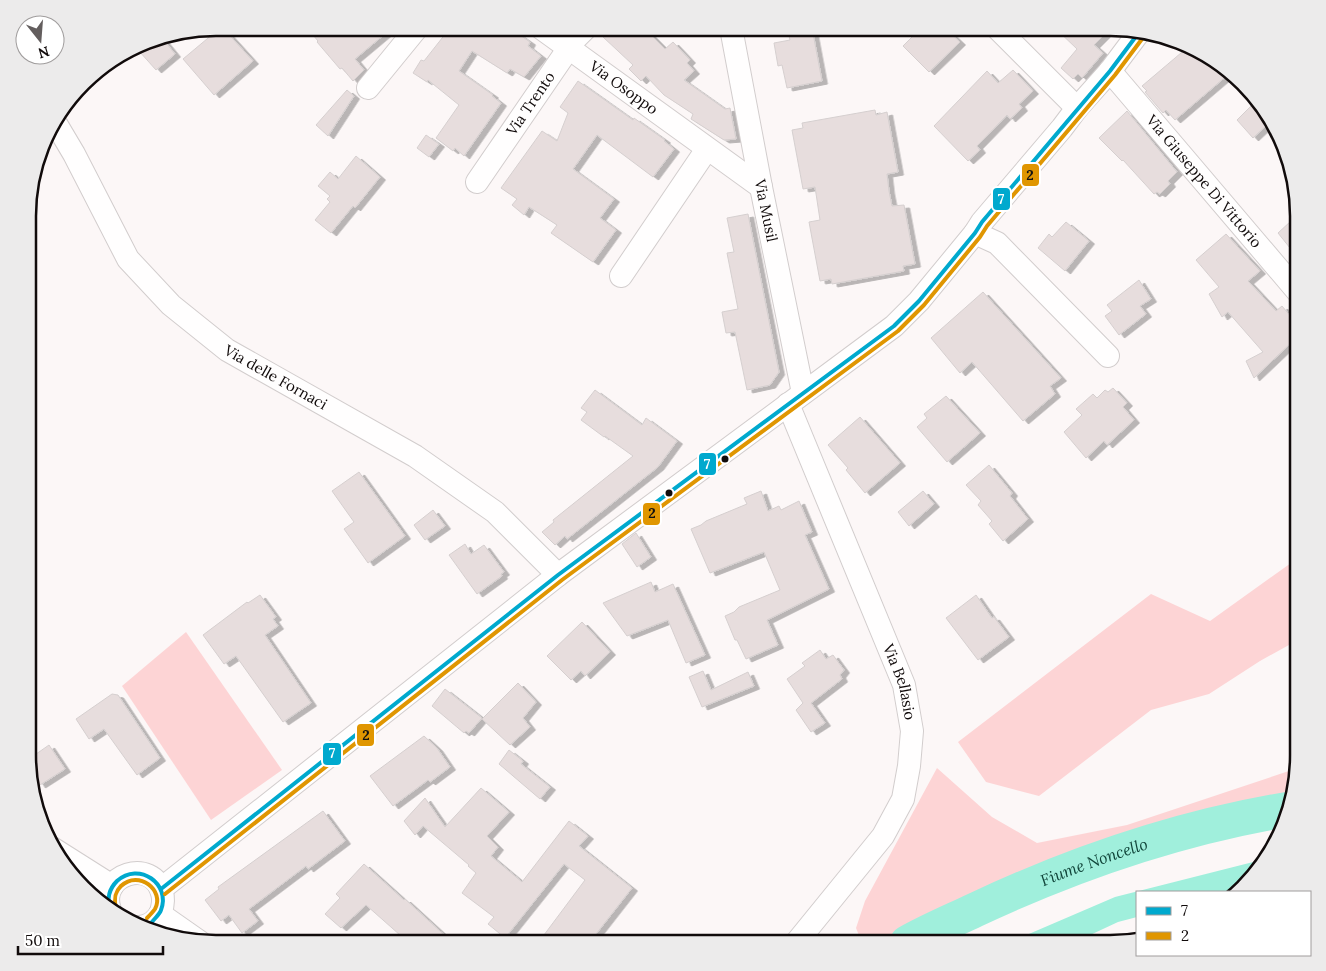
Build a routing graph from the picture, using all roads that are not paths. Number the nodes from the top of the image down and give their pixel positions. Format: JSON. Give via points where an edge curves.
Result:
{"nodes":[{"id":1,"x":410,"y":36,"type":"edge"},
{"id":2,"x":552,"y":36,"type":"edge"},
{"id":3,"x":579,"y":36,"type":"edge"},
{"id":4,"x":732,"y":36,"type":"edge"},
{"id":5,"x":1005,"y":36,"type":"edge"},
{"id":6,"x":1135,"y":38,"type":"edge"},
{"id":7,"x":569,"y":48,"type":"junction"},
{"id":8,"x":1110,"y":71,"type":"junction"},
{"id":9,"x":368,"y":88,"type":"dead end"},
{"id":10,"x":1077,"y":108,"type":"junction"},
{"id":11,"x":59,"y":128,"type":"edge"},
{"id":12,"x":707,"y":149,"type":"junction"},
{"id":13,"x":477,"y":182,"type":"dead end"},
{"id":14,"x":760,"y":187,"type":"junction"},
{"id":15,"x":975,"y":233,"type":"junction"},
{"id":16,"x":621,"y":276,"type":"dead end"},
{"id":17,"x":1290,"y":283,"type":"edge"},
{"id":18,"x":1108,"y":356,"type":"dead end"},
{"id":19,"x":795,"y":399,"type":"junction"},
{"id":20,"x":558,"y":576,"type":"junction"},
{"id":21,"x":70,"y":859,"type":"edge"},
{"id":22,"x":112,"y":886,"type":"junction"},
{"id":23,"x":161,"y":889,"type":"junction"},
{"id":24,"x":109,"y":900,"type":"edge"},
{"id":25,"x":160,"y":914,"type":"junction"},
{"id":26,"x":151,"y":922,"type":"edge"},
{"id":27,"x":185,"y":932,"type":"edge"},
{"id":28,"x":803,"y":935,"type":"edge"}],
"edges":[{"from":1,"to":9,"type":"street"},
{"from":2,"to":7,"type":"street","name":"Via Osoppo"},
{"from":3,"to":7,"type":"street","name":"Via Trento"},
{"from":4,"to":14,"type":"street","name":"Via Musil"},
{"from":5,"to":10,"type":"street"},
{"from":6,"to":8,"type":"street"},
{"from":7,"to":12,"type":"street","name":"Via Osoppo"},
{"from":7,"to":13,"type":"street","name":"Via Trento"},
{"from":8,"to":10,"type":"street"},
{"from":8,"to":17,"type":"street","name":"Via Giuseppe Di Vittorio"},
{"from":10,"to":15,"type":"street"},
{"from":11,"to":20,"type":"street","name":"Via delle Fornaci","via":[[128,259],[171,305],[227,350],[415,456],[495,512]]},
{"from":12,"to":14,"type":"street","name":"Via Osoppo"},
{"from":12,"to":16,"type":"street"},
{"from":14,"to":19,"type":"street","name":"Via Musil"},
{"from":15,"to":18,"type":"street","via":[[996,243]]},
{"from":15,"to":19,"type":"street","via":[[919,302],[894,326]]},
{"from":19,"to":20,"type":"street"},
{"from":19,"to":28,"type":"street","name":"Via Bellasio","via":[[904,684],[912,731],[910,766],[902,800],[883,836]]},
{"from":20,"to":23,"type":"street"},
{"from":21,"to":22,"type":"street"},
{"from":22,"to":23,"type":"street","via":[[128,873],[138,872],[152,877]]},
{"from":22,"to":24,"type":"street"},
{"from":23,"to":25,"type":"street","via":[[164,898]]},
{"from":25,"to":26,"type":"street"},
{"from":25,"to":27,"type":"street"}]}
